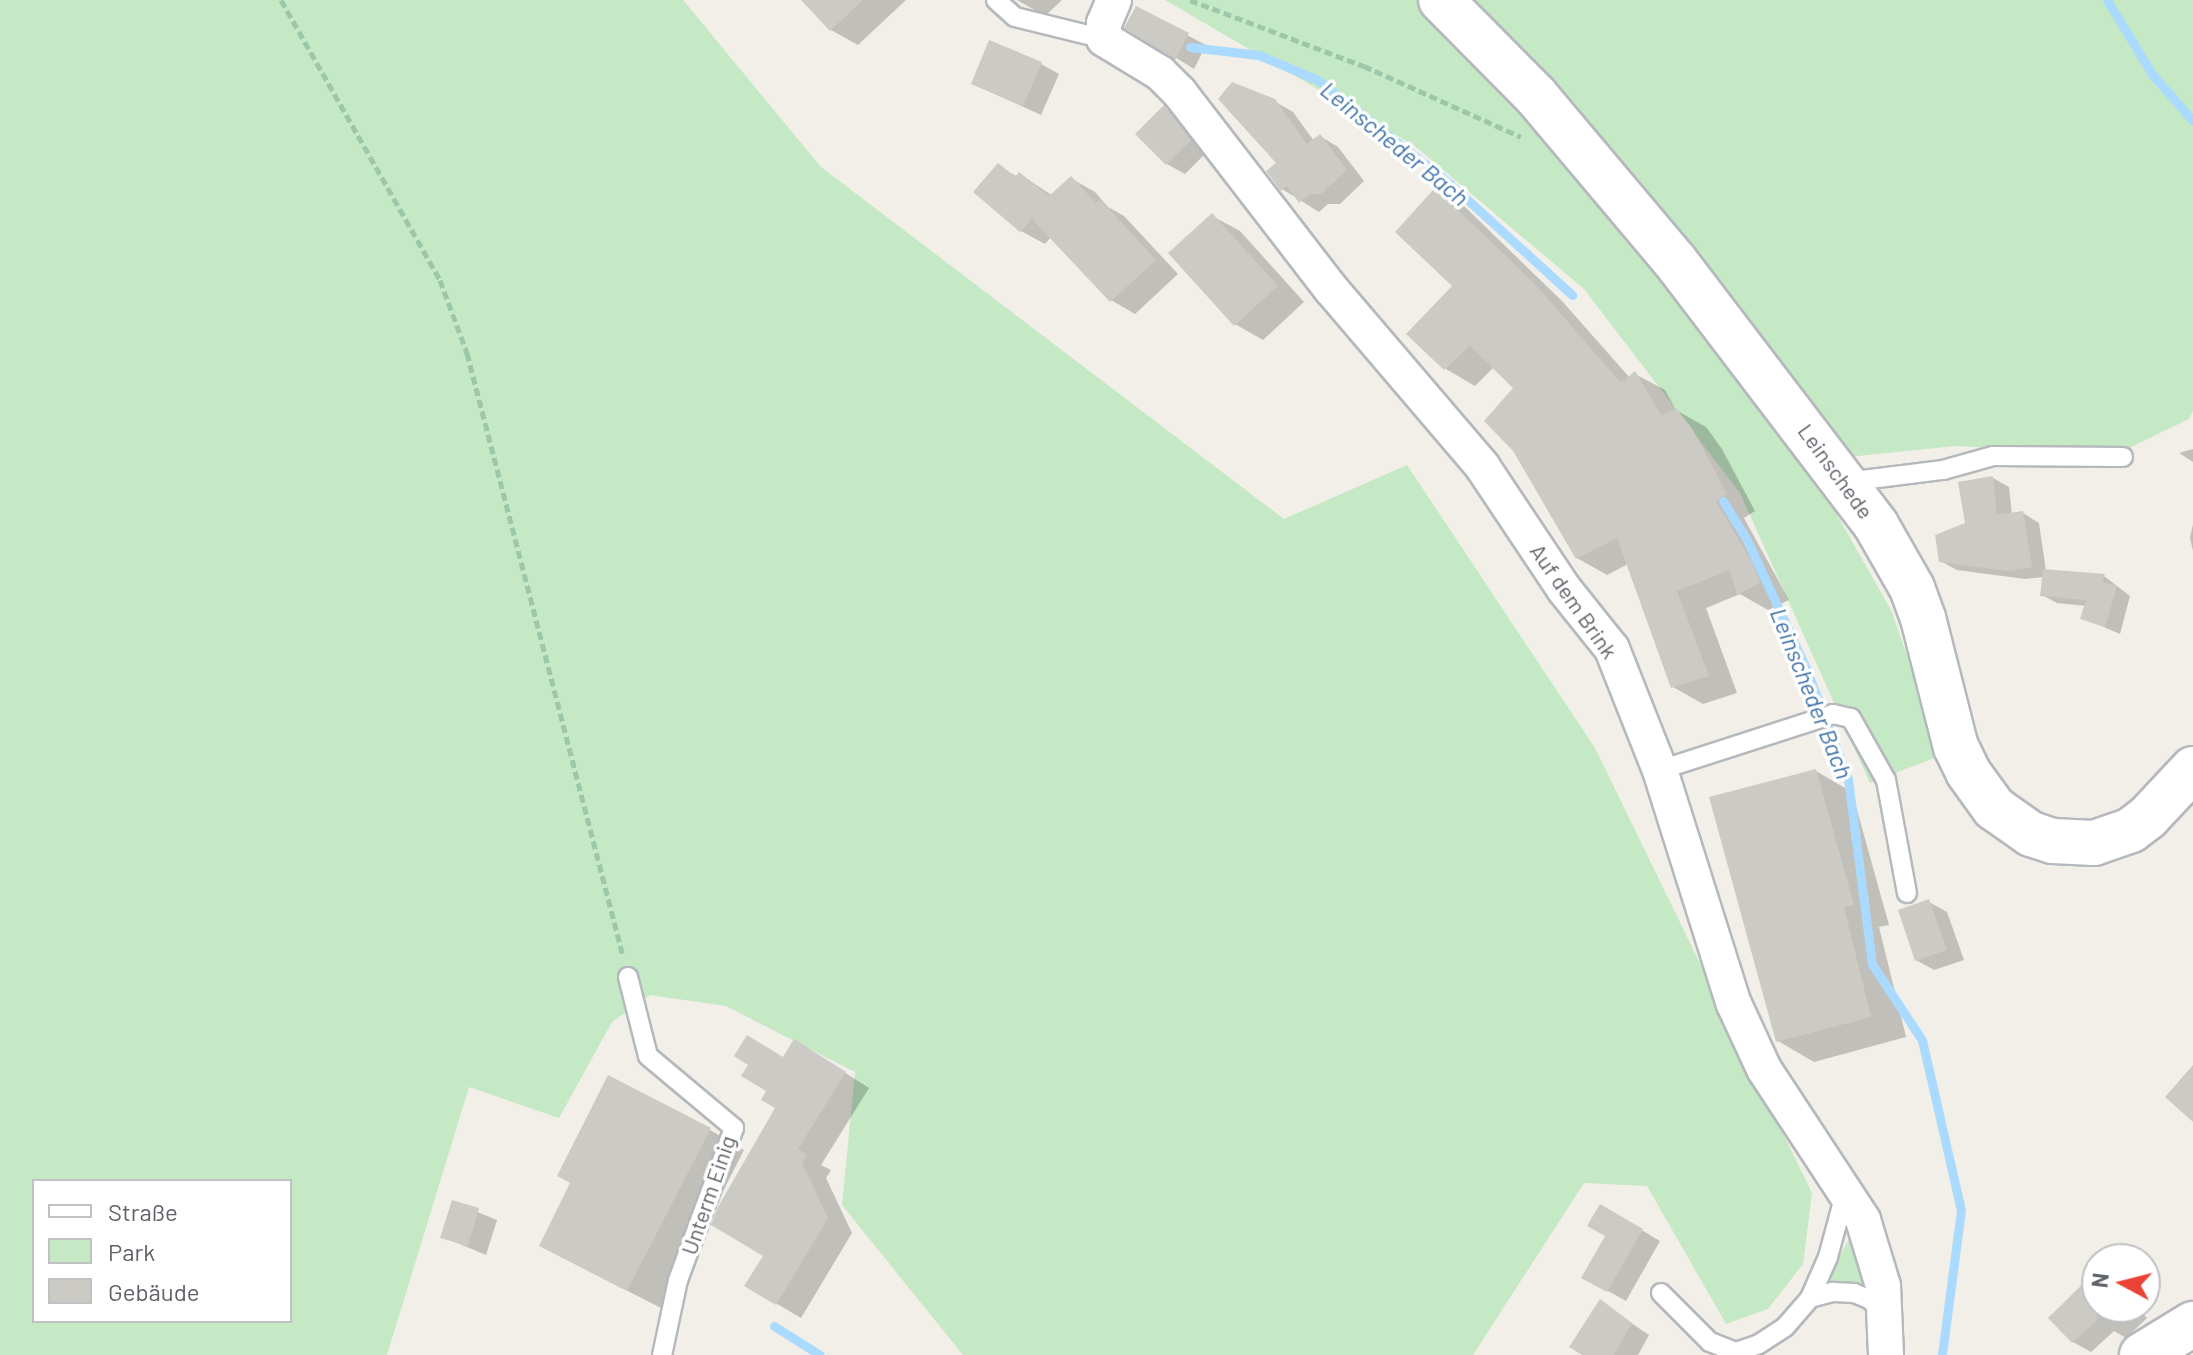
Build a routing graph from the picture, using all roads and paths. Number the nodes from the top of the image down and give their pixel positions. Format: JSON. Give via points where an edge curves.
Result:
{"nodes":[{"id":1,"x":281,"y":0,"type":"edge"},
{"id":2,"x":996,"y":0,"type":"edge"},
{"id":3,"x":1114,"y":0,"type":"edge"},
{"id":4,"x":1190,"y":0,"type":"edge"},
{"id":5,"x":1441,"y":0,"type":"edge"},
{"id":6,"x":1104,"y":39,"type":"junction"},
{"id":7,"x":1524,"y":138,"type":"dead end"},
{"id":8,"x":2123,"y":457,"type":"dead end"},
{"id":9,"x":1843,"y":482,"type":"junction"},
{"id":10,"x":2193,"y":769,"type":"edge"},
{"id":11,"x":1660,"y":770,"type":"junction"},
{"id":12,"x":1907,"y":893,"type":"dead end"},
{"id":13,"x":628,"y":977,"type":"joint"},
{"id":14,"x":1845,"y":1190,"type":"junction"},
{"id":15,"x":1661,"y":1293,"type":"dead end"},
{"id":16,"x":1810,"y":1298,"type":"junction"},
{"id":17,"x":1885,"y":1312,"type":"junction"},
{"id":18,"x":2193,"y":1324,"type":"edge"},
{"id":19,"x":662,"y":1355,"type":"edge"},
{"id":20,"x":1886,"y":1355,"type":"edge"},
{"id":21,"x":2142,"y":1355,"type":"edge"}],
"edges":[{"from":1,"to":13,"type":"path","via":[[440,280],[467,353]]},
{"from":2,"to":6,"type":"lane","via":[[1015,17]]},
{"from":3,"to":6,"type":"street"},
{"from":4,"to":7,"type":"path","via":[[1364,66]]},
{"from":5,"to":9,"type":"main road","name":"Leinschede","via":[[1587,155],[1753,360]]},
{"from":6,"to":11,"type":"street","name":"Auf dem Brink","via":[[1160,73],[1180,93],[1331,289],[1482,466],[1564,589],[1612,649]]},
{"from":8,"to":9,"type":"lane","via":[[1993,456],[1943,470]]},
{"from":9,"to":10,"type":"main road","name":"Leinschede","via":[[1876,525],[1912,588],[1956,747],[1968,772],[1982,795],[2012,823],[2053,841],[2076,844],[2112,838],[2148,817]]},
{"from":11,"to":12,"type":"lane","via":[[1833,714],[1851,718],[1886,780]]},
{"from":11,"to":14,"type":"street","name":"Auf dem Brink","via":[[1740,1017],[1764,1069]]},
{"from":13,"to":19,"type":"lane","name":"Unterm Einig","via":[[648,1056],[734,1128],[678,1280]]},
{"from":14,"to":16,"type":"lane","via":[[1828,1257]]},
{"from":14,"to":17,"type":"street","name":"Auf dem Brink","via":[[1863,1220],[1883,1286]]},
{"from":15,"to":16,"type":"lane","via":[[1710,1342],[1736,1352],[1785,1327]]},
{"from":16,"to":17,"type":"lane","via":[[1854,1293]]},
{"from":17,"to":20,"type":"street","name":"Auf dem Brink"},
{"from":18,"to":21,"type":"main road"}]}
